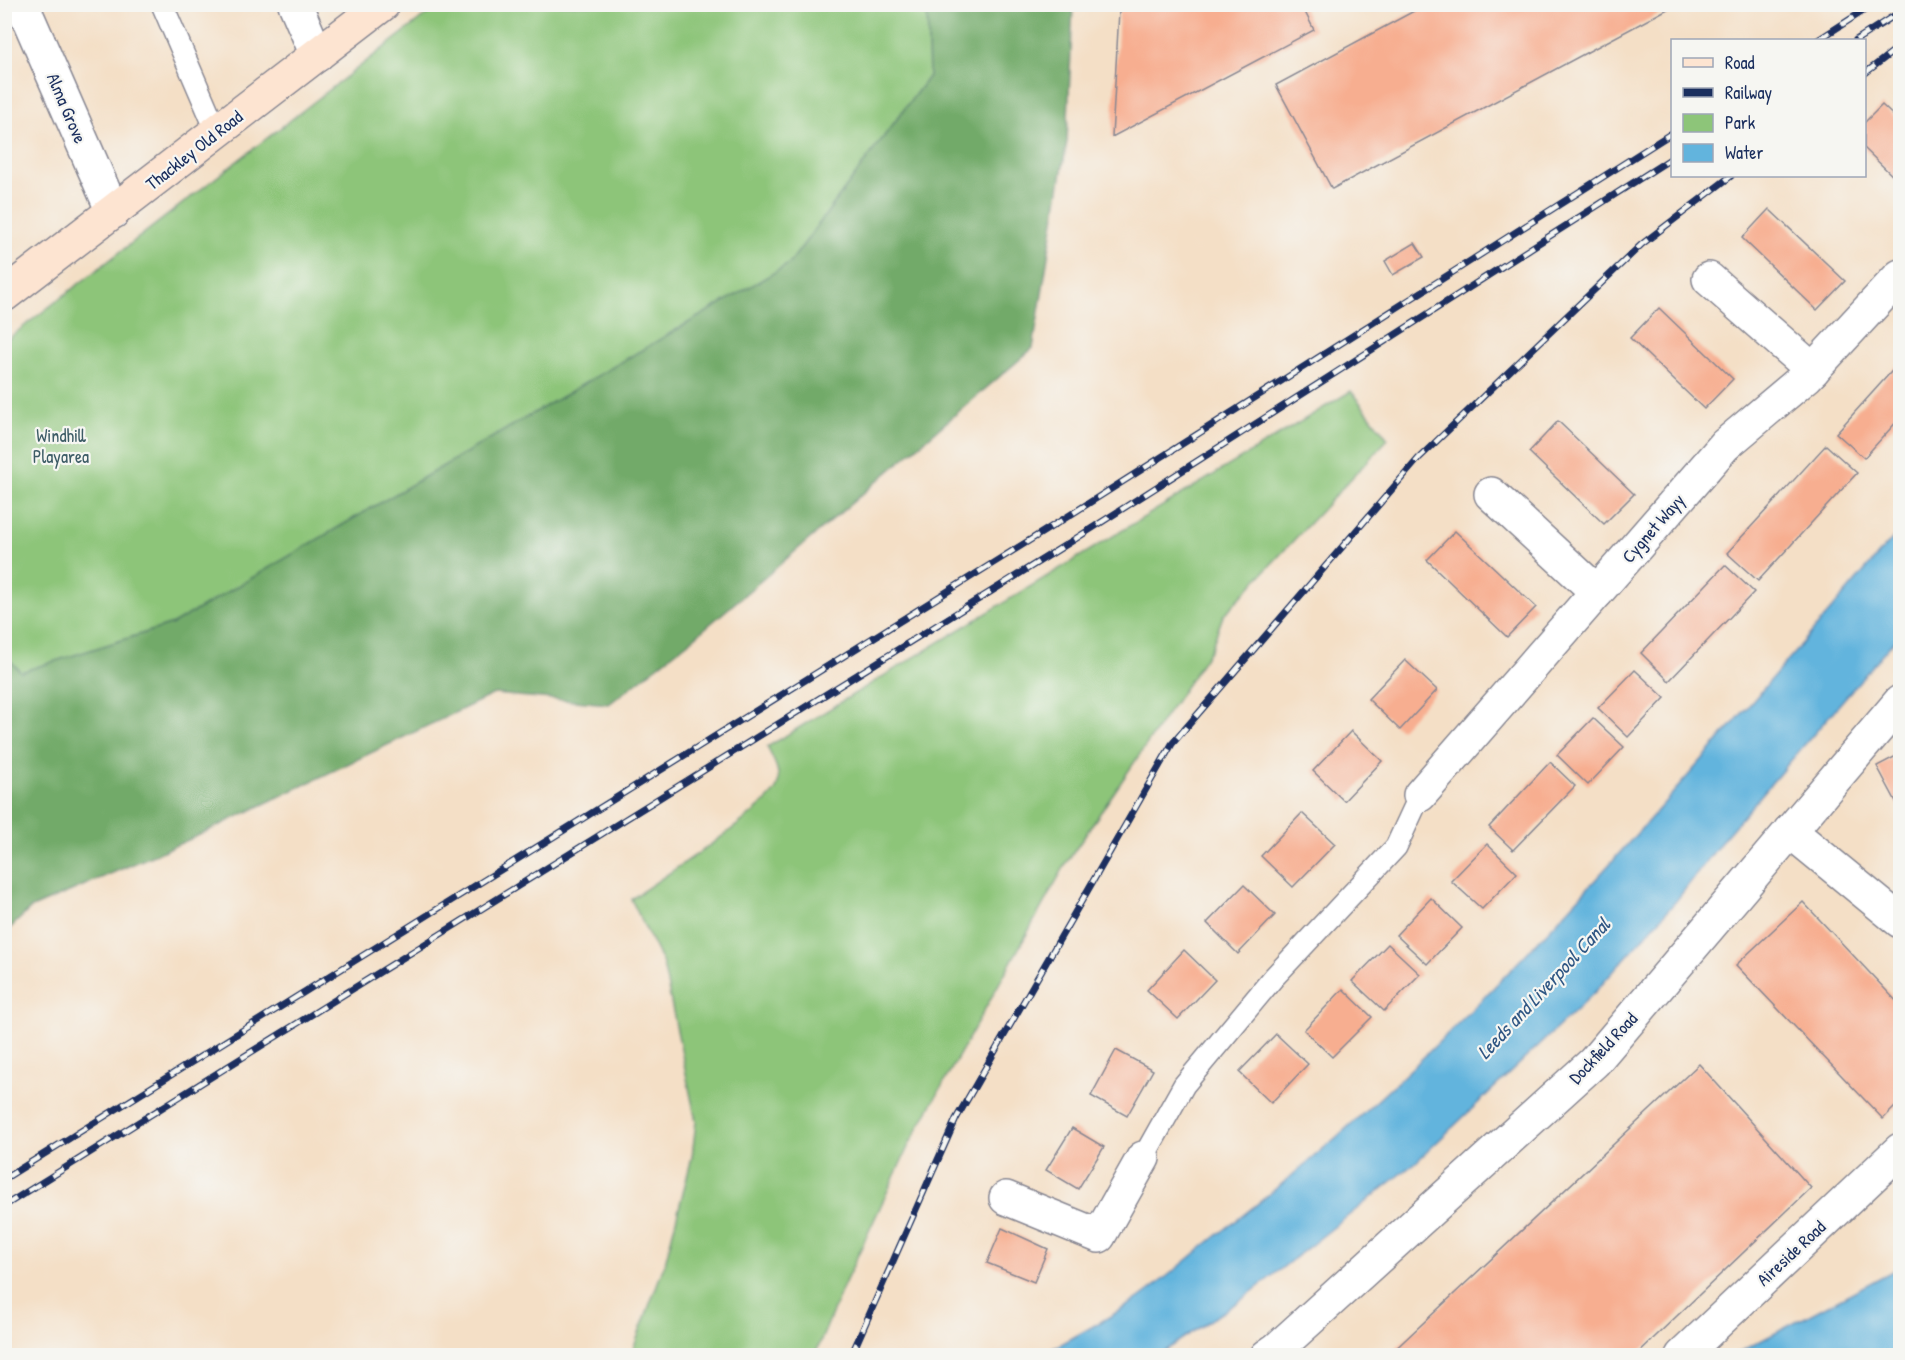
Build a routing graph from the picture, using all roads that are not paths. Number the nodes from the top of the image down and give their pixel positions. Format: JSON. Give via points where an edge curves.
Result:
{"nodes":[{"id":1,"x":22,"y":4,"type":"edge"},
{"id":2,"x":162,"y":4,"type":"edge"},
{"id":3,"x":295,"y":4,"type":"edge"},
{"id":4,"x":383,"y":4,"type":"edge"},
{"id":5,"x":317,"y":55,"type":"junction"},
{"id":6,"x":217,"y":132,"type":"junction"},
{"id":7,"x":112,"y":212,"type":"junction"},
{"id":8,"x":1900,"y":276,"type":"edge"},
{"id":9,"x":1709,"y":279,"type":"dead end"},
{"id":10,"x":4,"y":295,"type":"edge"},
{"id":11,"x":1813,"y":370,"type":"junction"},
{"id":12,"x":1491,"y":494,"type":"dead end"},
{"id":13,"x":1597,"y":592,"type":"junction"},
{"id":14,"x":1900,"y":702,"type":"edge"},
{"id":15,"x":1420,"y":795,"type":"joint"},
{"id":16,"x":1790,"y":831,"type":"junction"},
{"id":17,"x":1900,"y":921,"type":"edge"},
{"id":18,"x":1900,"y":1150,"type":"edge"},
{"id":19,"x":1143,"y":1158,"type":"joint"},
{"id":20,"x":1006,"y":1198,"type":"dead end"},
{"id":21,"x":1267,"y":1356,"type":"edge"},
{"id":22,"x":1682,"y":1356,"type":"edge"}],
"edges":[{"from":1,"to":7,"type":"street","name":"Alma Grove"},
{"from":2,"to":6,"type":"lane"},
{"from":3,"to":5,"type":"street"},
{"from":4,"to":5,"type":"street","name":"Thackley Old Road"},
{"from":5,"to":6,"type":"street","name":"Thackley Old Road"},
{"from":6,"to":7,"type":"street","name":"Thackley Old Road"},
{"from":7,"to":10,"type":"street","name":"Thackley Old Road"},
{"from":8,"to":11,"type":"street","name":"Cygnet Wayy"},
{"from":9,"to":11,"type":"street"},
{"from":11,"to":13,"type":"street","name":"Cygnet Wayy","via":[[1725,445]]},
{"from":12,"to":13,"type":"street"},
{"from":13,"to":15,"type":"street","name":"Cygnet Wayy"},
{"from":14,"to":16,"type":"street","name":"Dockfield Road"},
{"from":15,"to":19,"type":"lane","via":[[1396,847],[1274,977],[1184,1085]]},
{"from":16,"to":17,"type":"street"},
{"from":16,"to":21,"type":"street","name":"Dockfield Road","via":[[1594,1062]]},
{"from":18,"to":22,"type":"street","name":"Aireside Road"},
{"from":19,"to":20,"type":"street","via":[[1099,1236]]}]}
